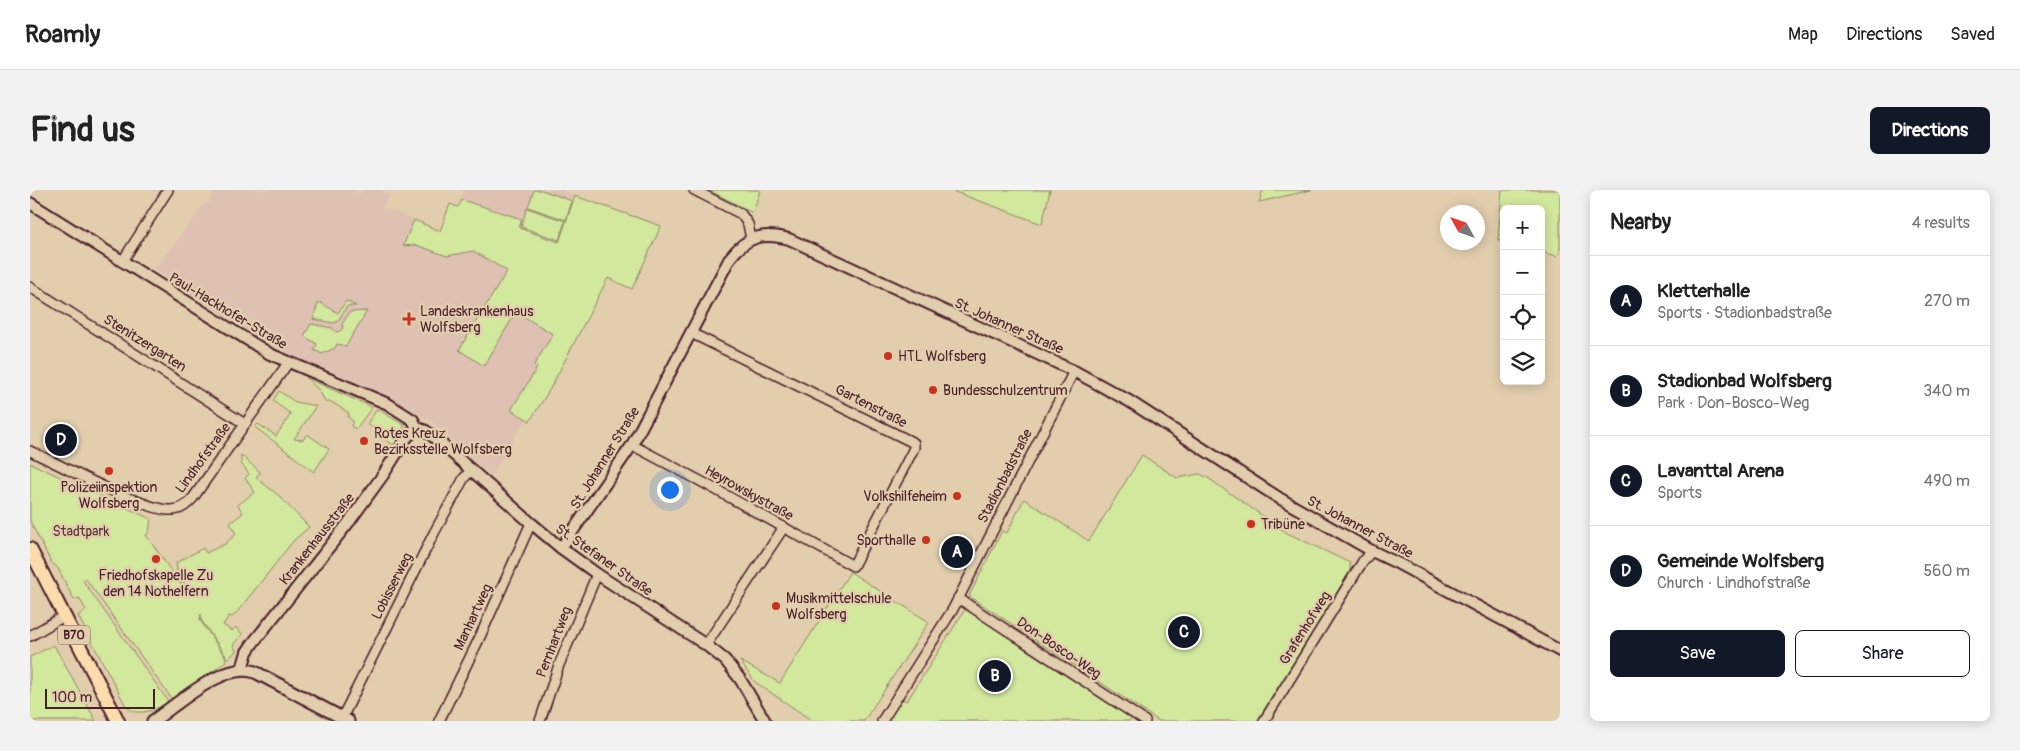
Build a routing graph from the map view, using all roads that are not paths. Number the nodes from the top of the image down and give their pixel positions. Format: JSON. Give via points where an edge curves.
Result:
{"nodes":[{"id":1,"x":168,"y":190,"type":"edge"},
{"id":2,"x":694,"y":190,"type":"edge"},
{"id":3,"x":30,"y":204,"type":"edge"},
{"id":4,"x":751,"y":239,"type":"junction"},
{"id":5,"x":122,"y":262,"type":"junction"},
{"id":6,"x":30,"y":286,"type":"edge"},
{"id":7,"x":691,"y":333,"type":"junction"},
{"id":8,"x":288,"y":363,"type":"junction"},
{"id":9,"x":1074,"y":371,"type":"junction"},
{"id":10,"x":245,"y":424,"type":"junction"},
{"id":11,"x":417,"y":428,"type":"junction"},
{"id":12,"x":632,"y":446,"type":"junction"},
{"id":13,"x":30,"y":451,"type":"edge"},
{"id":14,"x":472,"y":469,"type":"junction"},
{"id":15,"x":531,"y":524,"type":"junction"},
{"id":16,"x":784,"y":527,"type":"junction"},
{"id":17,"x":561,"y":548,"type":"junction"},
{"id":18,"x":30,"y":549,"type":"edge"},
{"id":19,"x":1372,"y":552,"type":"junction"},
{"id":20,"x":852,"y":566,"type":"joint"},
{"id":21,"x":597,"y":574,"type":"junction"},
{"id":22,"x":958,"y":598,"type":"junction"},
{"id":23,"x":64,"y":616,"type":"junction"},
{"id":24,"x":30,"y":636,"type":"edge"},
{"id":25,"x":706,"y":645,"type":"junction"},
{"id":26,"x":1560,"y":651,"type":"edge"},
{"id":27,"x":242,"y":669,"type":"junction"},
{"id":28,"x":345,"y":719,"type":"edge"},
{"id":29,"x":118,"y":721,"type":"edge"},
{"id":30,"x":154,"y":721,"type":"edge"},
{"id":31,"x":439,"y":721,"type":"edge"},
{"id":32,"x":540,"y":721,"type":"edge"},
{"id":33,"x":765,"y":721,"type":"edge"},
{"id":34,"x":882,"y":721,"type":"edge"},
{"id":35,"x":1145,"y":721,"type":"edge"},
{"id":36,"x":1264,"y":721,"type":"edge"}],
"edges":[{"from":1,"to":5,"type":"street"},
{"from":2,"to":4,"type":"street","via":[[741,214],[748,224]]},
{"from":3,"to":5,"type":"street","name":"Paul-Hackhofer-Straße"},
{"from":4,"to":7,"type":"street","name":"St. Johanner Straße","via":[[730,258]]},
{"from":4,"to":9,"type":"street","name":"St. Johanner Straße","via":[[769,235],[789,239]]},
{"from":5,"to":8,"type":"street","name":"Paul-Hackhofer-Straße"},
{"from":6,"to":10,"type":"street","name":"Stenitzergarten"},
{"from":7,"to":12,"type":"street","name":"St. Johanner Straße"},
{"from":7,"to":20,"type":"street","name":"Gartenstraße","via":[[914,443]]},
{"from":8,"to":10,"type":"street","name":"Lindhofstraße"},
{"from":8,"to":11,"type":"street","name":"Paul-Hackhofer-Straße","via":[[400,410],[413,420]]},
{"from":9,"to":19,"type":"street","name":"St. Johanner Straße","via":[[1129,401],[1279,498]]},
{"from":9,"to":22,"type":"street","name":"Stadionbadstraße"},
{"from":10,"to":13,"type":"street","name":"Lindhofstraße","via":[[189,503],[173,510],[156,508],[113,491]]},
{"from":11,"to":14,"type":"street","name":"St. Stefaner Straße","via":[[426,431]]},
{"from":11,"to":27,"type":"street","name":"Krankenhausstraße","via":[[407,437],[349,522],[253,643]]},
{"from":12,"to":16,"type":"street","name":"Heyrowskystraße"},
{"from":12,"to":17,"type":"street","name":"St. Johanner Straße"},
{"from":14,"to":15,"type":"street","name":"St. Stefaner Straße"},
{"from":14,"to":28,"type":"street","name":"Lobisserweg","via":[[434,533]]},
{"from":15,"to":17,"type":"street","name":"St. Stefaner Straße"},
{"from":15,"to":31,"type":"street","name":"Manhartweg"},
{"from":16,"to":20,"type":"street","name":"Heyrowskystraße"},
{"from":16,"to":25,"type":"street"},
{"from":17,"to":21,"type":"street","name":"St. Stefaner Straße"},
{"from":18,"to":23,"type":"main road","number":"B70"},
{"from":19,"to":26,"type":"street","name":"St. Johanner Straße","via":[[1408,568]]},
{"from":19,"to":36,"type":"street","name":"Grafenhofweg","via":[[1363,561]]},
{"from":21,"to":25,"type":"street","name":"St. Stefaner Straße"},
{"from":21,"to":32,"type":"street","name":"Pernhartweg","via":[[559,665]]},
{"from":22,"to":34,"type":"street","name":"Stadionbadstraße"},
{"from":22,"to":35,"type":"street","name":"Don-Bosco-Weg"},
{"from":23,"to":24,"type":"street"},
{"from":23,"to":29,"type":"main road","number":"B70"},
{"from":25,"to":33,"type":"street","name":"St. Stefaner Straße","via":[[733,670]]},
{"from":27,"to":28,"type":"main road","via":[[257,673]]},
{"from":27,"to":30,"type":"main road","via":[[220,675]]}]}
